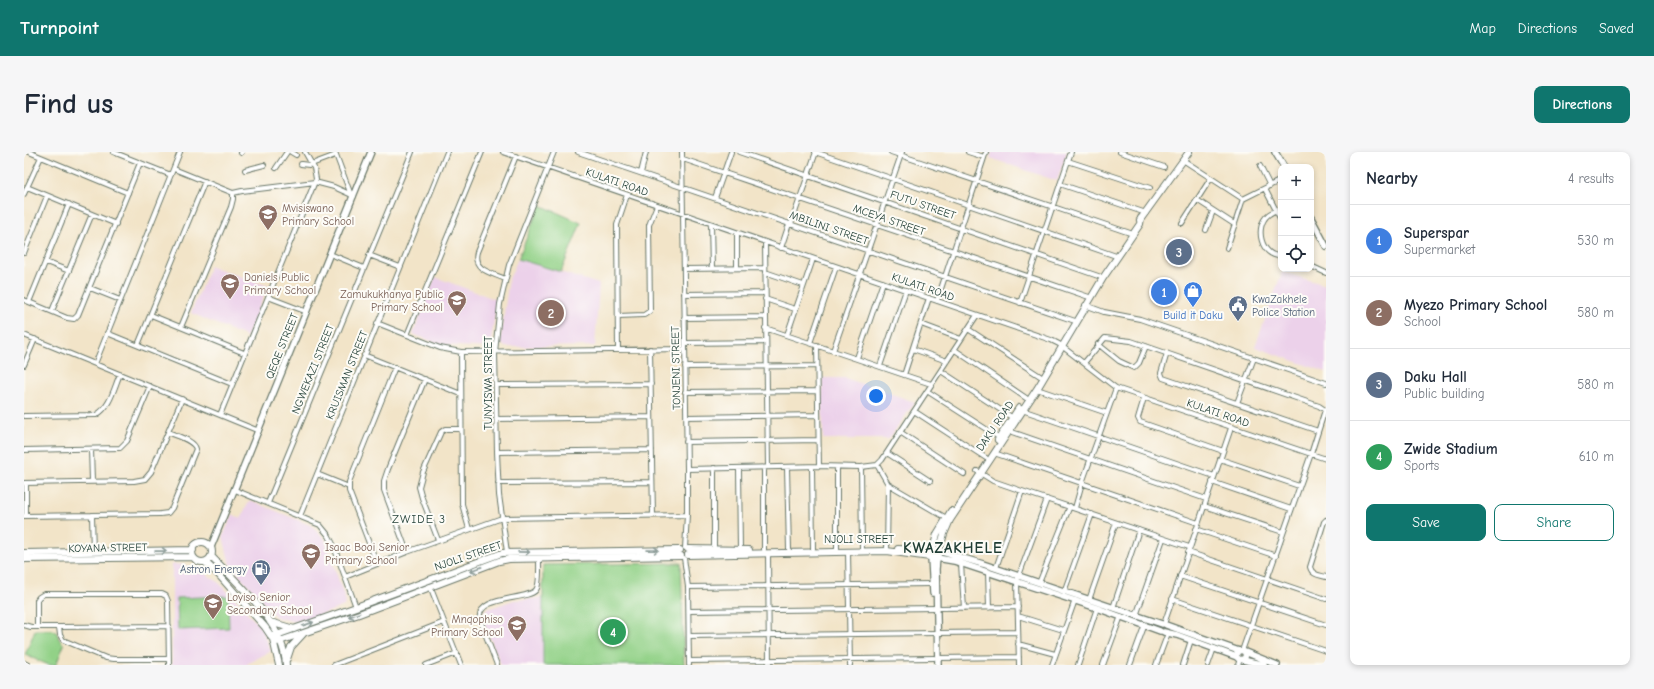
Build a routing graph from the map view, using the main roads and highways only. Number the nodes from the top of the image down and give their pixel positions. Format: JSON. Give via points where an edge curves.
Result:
{"nodes":[{"id":1,"x":1189,"y":152,"type":"edge"},
{"id":2,"x":1141,"y":218,"type":"junction"},
{"id":3,"x":1085,"y":305,"type":"junction"},
{"id":4,"x":1061,"y":345,"type":"junction"},
{"id":5,"x":979,"y":472,"type":"junction"},
{"id":6,"x":887,"y":550,"type":"junction"},
{"id":7,"x":766,"y":552,"type":"junction"},
{"id":8,"x":24,"y":553,"type":"edge"},
{"id":9,"x":193,"y":553,"type":"junction"},
{"id":10,"x":684,"y":553,"type":"junction"},
{"id":11,"x":935,"y":554,"type":"joint"},
{"id":12,"x":211,"y":556,"type":"junction"},
{"id":13,"x":24,"y":558,"type":"edge"},
{"id":14,"x":204,"y":562,"type":"junction"},
{"id":15,"x":270,"y":622,"type":"junction"},
{"id":16,"x":295,"y":629,"type":"junction"},
{"id":17,"x":306,"y":632,"type":"junction"},
{"id":18,"x":280,"y":637,"type":"junction"},
{"id":19,"x":273,"y":640,"type":"junction"},
{"id":20,"x":286,"y":663,"type":"edge"},
{"id":21,"x":279,"y":665,"type":"edge"}],
"edges":[{"from":1,"to":2,"type":"main road","name":"DAKU ROAD"},
{"from":2,"to":3,"type":"main road","name":"DAKU ROAD"},
{"from":2,"to":3,"type":"main road","name":"DAKU ROAD","via":[[1140,224]]},
{"from":3,"to":4,"type":"main road","name":"DAKU ROAD"},
{"from":3,"to":4,"type":"main road","name":"DAKU ROAD"},
{"from":4,"to":5,"type":"main road","name":"DAKU ROAD"},
{"from":4,"to":5,"type":"main road","name":"DAKU ROAD","via":[[1038,389]]},
{"from":5,"to":11,"type":"main road","name":"DAKU ROAD","via":[[948,519]]},
{"from":6,"to":7,"type":"main road","name":"NJOLI STREET"},
{"from":6,"to":7,"type":"main road","name":"NJOLI STREET","via":[[813,549]]},
{"from":6,"to":11,"type":"main road","name":"NJOLI STREET"},
{"from":7,"to":10,"type":"main road","name":"NJOLI STREET"},
{"from":7,"to":10,"type":"main road","name":"NJOLI STREET","via":[[714,550]]},
{"from":8,"to":9,"type":"main road","name":"KOYANA STREET","one_way":true},
{"from":9,"to":12,"type":"main road","via":[[195,546],[205,543],[211,548]]},
{"from":9,"to":13,"type":"main road","name":"KOYANA STREET"},
{"from":9,"to":14,"type":"main road","via":[[198,561]]},
{"from":16,"to":10,"type":"main road","name":"NJOLI STREET","one_way":true,"via":[[507,552]]},
{"from":10,"to":17,"type":"main road","name":"NJOLI STREET","one_way":true,"via":[[499,561]]},
{"from":12,"to":14,"type":"main road"},
{"from":12,"to":15,"type":"main road"},
{"from":14,"to":19,"type":"main road","via":[[249,608]]},
{"from":15,"to":16,"type":"main road"},
{"from":15,"to":18,"type":"main road"},
{"from":16,"to":18,"type":"main road","name":"NJOLI STREET"},
{"from":17,"to":18,"type":"main road","name":"NJOLI STREET"},
{"from":17,"to":20,"type":"main road","via":[[291,647]]},
{"from":18,"to":19,"type":"main road","name":"NJOLI STREET"},
{"from":18,"to":20,"type":"main road"},
{"from":19,"to":21,"type":"main road"}]}
